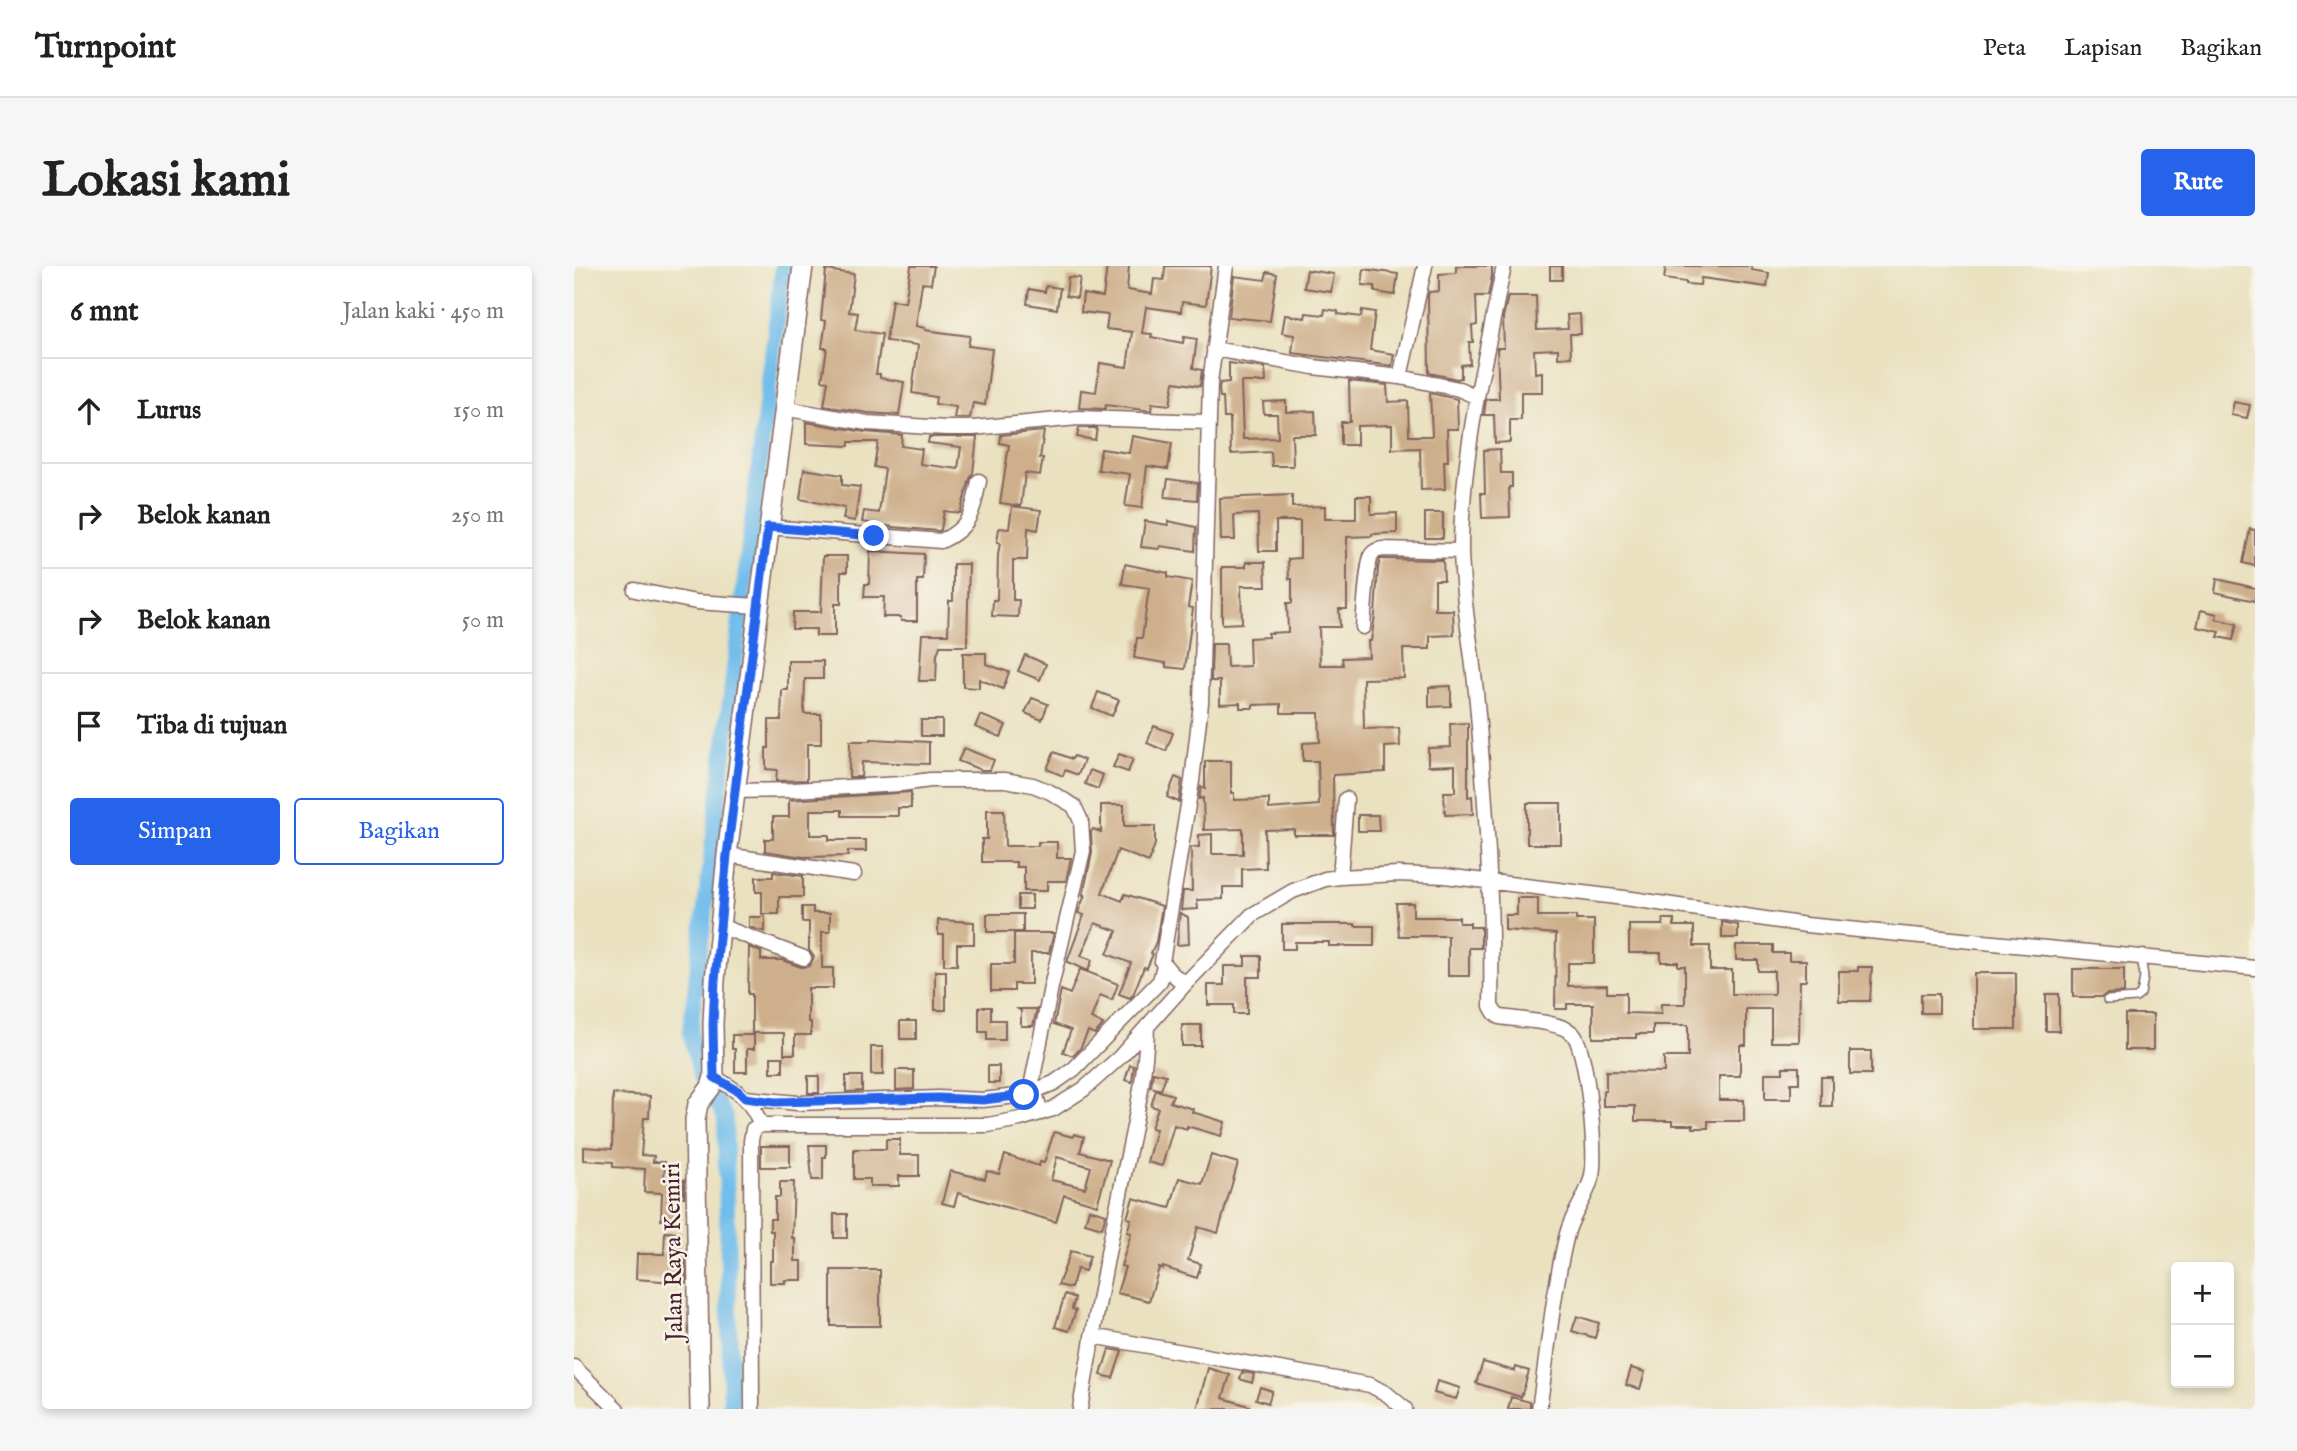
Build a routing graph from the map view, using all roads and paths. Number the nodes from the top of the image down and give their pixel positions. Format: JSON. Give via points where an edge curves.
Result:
{"nodes":[{"id":1,"x":803,"y":266,"type":"edge"},
{"id":2,"x":1226,"y":266,"type":"edge"},
{"id":3,"x":1425,"y":266,"type":"edge"},
{"id":4,"x":1504,"y":266,"type":"edge"},
{"id":5,"x":1214,"y":349,"type":"junction"},
{"id":6,"x":1401,"y":377,"type":"junction"},
{"id":7,"x":1476,"y":397,"type":"junction"},
{"id":8,"x":783,"y":408,"type":"junction"},
{"id":9,"x":1209,"y":422,"type":"junction"},
{"id":10,"x":979,"y":481,"type":"dead end"},
{"id":11,"x":768,"y":527,"type":"junction"},
{"id":12,"x":1461,"y":551,"type":"junction"},
{"id":13,"x":635,"y":590,"type":"dead end"},
{"id":14,"x":750,"y":606,"type":"junction"},
{"id":15,"x":1363,"y":627,"type":"dead end"},
{"id":16,"x":735,"y":791,"type":"junction"},
{"id":17,"x":1346,"y":799,"type":"dead end"},
{"id":18,"x":727,"y":855,"type":"junction"},
{"id":19,"x":854,"y":874,"type":"dead end"},
{"id":20,"x":1340,"y":874,"type":"junction"},
{"id":21,"x":1490,"y":878,"type":"junction"},
{"id":22,"x":720,"y":926,"type":"junction"},
{"id":23,"x":804,"y":958,"type":"dead end"},
{"id":24,"x":2142,"y":961,"type":"junction"},
{"id":25,"x":2255,"y":968,"type":"edge"},
{"id":26,"x":1176,"y":976,"type":"junction"},
{"id":27,"x":2107,"y":1000,"type":"dead end"},
{"id":28,"x":1147,"y":1026,"type":"junction"},
{"id":29,"x":710,"y":1087,"type":"junction"},
{"id":30,"x":1037,"y":1103,"type":"junction"},
{"id":31,"x":755,"y":1112,"type":"junction"},
{"id":32,"x":1093,"y":1336,"type":"junction"},
{"id":33,"x":574,"y":1367,"type":"edge"},
{"id":34,"x":617,"y":1409,"type":"edge"},
{"id":35,"x":700,"y":1409,"type":"edge"},
{"id":36,"x":752,"y":1409,"type":"edge"},
{"id":37,"x":1080,"y":1409,"type":"edge"},
{"id":38,"x":1405,"y":1409,"type":"edge"},
{"id":39,"x":1539,"y":1409,"type":"edge"}],
"edges":[{"from":1,"to":8,"type":"main road","name":"Jalan Raya Kemiri"},
{"from":2,"to":5,"type":"street"},
{"from":3,"to":6,"type":"street"},
{"from":4,"to":7,"type":"street"},
{"from":5,"to":6,"type":"street"},
{"from":5,"to":9,"type":"street"},
{"from":6,"to":7,"type":"street"},
{"from":7,"to":12,"type":"street","via":[[1464,481]]},
{"from":8,"to":9,"type":"street","via":[[867,423],[946,428],[1079,418]]},
{"from":8,"to":11,"type":"main road","name":"Jalan Raya Kemiri"},
{"from":9,"to":26,"type":"street","via":[[1201,703],[1162,962]]},
{"from":10,"to":11,"type":"street","via":[[970,518],[941,541]]},
{"from":11,"to":14,"type":"main road","name":"Jalan Raya Kemiri"},
{"from":12,"to":15,"type":"street","via":[[1382,549],[1371,554]]},
{"from":12,"to":21,"type":"street"},
{"from":13,"to":14,"type":"street"},
{"from":14,"to":16,"type":"main road","name":"Jalan Raya Kemiri"},
{"from":16,"to":18,"type":"main road","name":"Jalan Raya Kemiri"},
{"from":16,"to":30,"type":"street","via":[[1004,780],[1032,785],[1074,806],[1081,821],[1083,851],[1032,1082]]},
{"from":17,"to":20,"type":"street"},
{"from":18,"to":19,"type":"street"},
{"from":18,"to":22,"type":"main road","name":"Jalan Raya Kemiri"},
{"from":20,"to":21,"type":"street"},
{"from":20,"to":26,"type":"street","via":[[1293,891],[1252,915]]},
{"from":21,"to":24,"type":"street","via":[[1818,926]]},
{"from":21,"to":39,"type":"street","via":[[1492,1009],[1500,1017],[1564,1028],[1573,1034],[1585,1070],[1592,1139],[1592,1176],[1567,1233]]},
{"from":22,"to":23,"type":"street"},
{"from":22,"to":29,"type":"main road","name":"Jalan Raya Kemiri"},
{"from":24,"to":25,"type":"street"},
{"from":24,"to":27,"type":"lane","via":[[2141,994]]},
{"from":26,"to":28,"type":"street"},
{"from":26,"to":30,"type":"street","via":[[1160,981]]},
{"from":28,"to":30,"type":"street","via":[[1084,1088],[1053,1109]]},
{"from":28,"to":32,"type":"street","via":[[1138,1113]]},
{"from":29,"to":31,"type":"street","via":[[738,1091]]},
{"from":29,"to":35,"type":"main road","name":"Jalan Raya Kemiri","via":[[698,1104],[695,1120]]},
{"from":30,"to":31,"type":"street","via":[[922,1099],[798,1103]]},
{"from":30,"to":31,"type":"street","via":[[1020,1119],[988,1125]]},
{"from":31,"to":36,"type":"street","via":[[751,1141]]},
{"from":32,"to":37,"type":"street"},
{"from":32,"to":38,"type":"street","via":[[1370,1385]]},
{"from":33,"to":34,"type":"street"}]}
